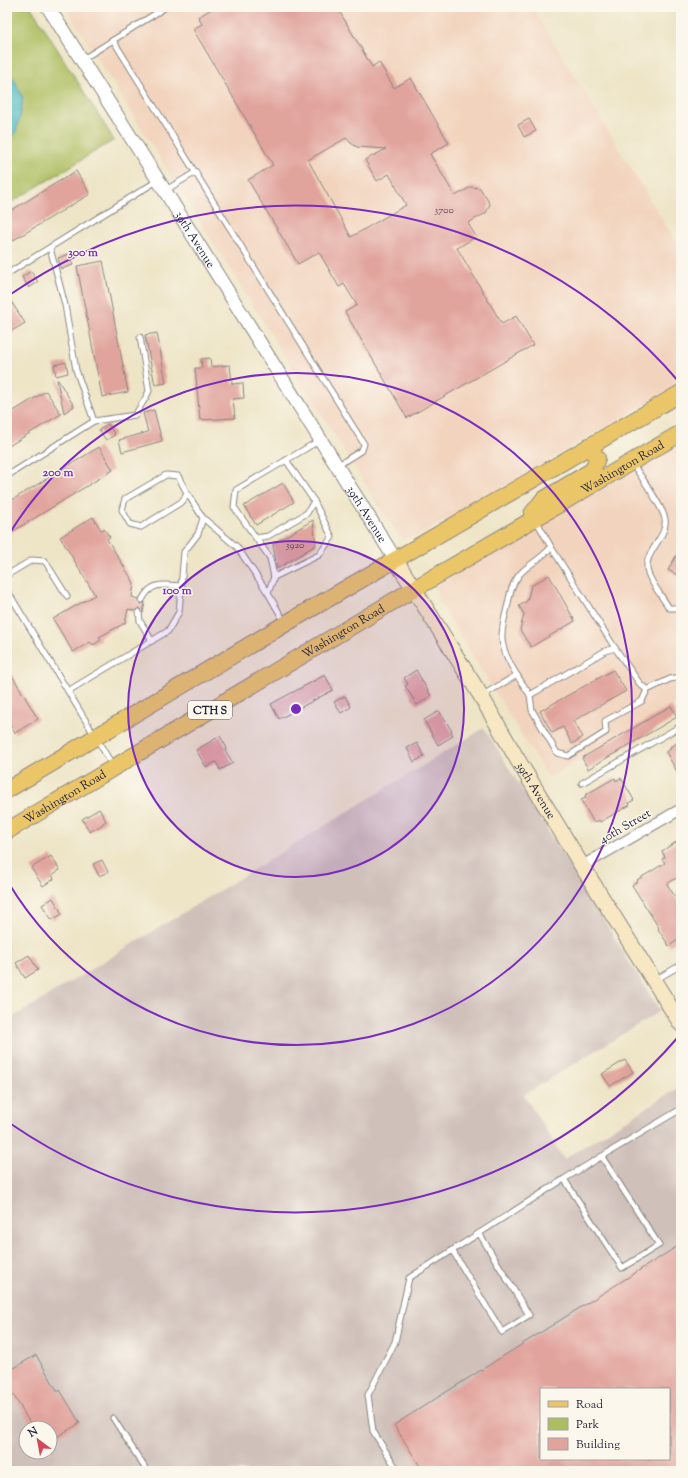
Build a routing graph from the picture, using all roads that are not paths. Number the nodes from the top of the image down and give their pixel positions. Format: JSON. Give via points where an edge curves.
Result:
{"nodes":[{"id":1,"x":48,"y":7,"type":"edge"},
{"id":2,"x":166,"y":7,"type":"edge"},
{"id":3,"x":113,"y":40,"type":"junction"},
{"id":4,"x":82,"y":60,"type":"junction"},
{"id":5,"x":196,"y":172,"type":"junction"},
{"id":6,"x":162,"y":186,"type":"junction"},
{"id":7,"x":50,"y":248,"type":"junction"},
{"id":8,"x":7,"y":274,"type":"edge"},
{"id":9,"x":140,"y":337,"type":"dead end"},
{"id":10,"x":681,"y":393,"type":"edge"},
{"id":11,"x":94,"y":421,"type":"junction"},
{"id":12,"x":681,"y":433,"type":"edge"},
{"id":13,"x":320,"y":440,"type":"junction"},
{"id":14,"x":589,"y":446,"type":"junction"},
{"id":15,"x":286,"y":460,"type":"junction"},
{"id":16,"x":632,"y":462,"type":"junction"},
{"id":17,"x":336,"y":467,"type":"junction"},
{"id":18,"x":7,"y":476,"type":"edge"},
{"id":19,"x":187,"y":493,"type":"junction"},
{"id":20,"x":314,"y":501,"type":"junction"},
{"id":21,"x":203,"y":518,"type":"junction"},
{"id":22,"x":530,"y":521,"type":"junction"},
{"id":23,"x":256,"y":538,"type":"junction"},
{"id":24,"x":551,"y":548,"type":"junction"},
{"id":25,"x":395,"y":559,"type":"junction"},
{"id":26,"x":7,"y":575,"type":"edge"},
{"id":27,"x":274,"y":576,"type":"junction"},
{"id":28,"x":182,"y":586,"type":"junction"},
{"id":29,"x":414,"y":588,"type":"junction"},
{"id":30,"x":7,"y":590,"type":"edge"},
{"id":31,"x":268,"y":593,"type":"junction"},
{"id":32,"x":66,"y":596,"type":"dead end"},
{"id":33,"x":142,"y":600,"type":"dead end"},
{"id":34,"x":681,"y":605,"type":"edge"},
{"id":35,"x":139,"y":612,"type":"dead end"},
{"id":36,"x":285,"y":624,"type":"junction"},
{"id":37,"x":152,"y":641,"type":"junction"},
{"id":38,"x":615,"y":648,"type":"junction"},
{"id":39,"x":517,"y":675,"type":"junction"},
{"id":40,"x":681,"y":677,"type":"edge"},
{"id":41,"x":647,"y":690,"type":"junction"},
{"id":42,"x":68,"y":691,"type":"junction"},
{"id":43,"x":530,"y":695,"type":"junction"},
{"id":44,"x":481,"y":696,"type":"junction"},
{"id":45,"x":681,"y":726,"type":"edge"},
{"id":46,"x":95,"y":736,"type":"junction"},
{"id":47,"x":113,"y":767,"type":"junction"},
{"id":48,"x":582,"y":783,"type":"dead end"},
{"id":49,"x":7,"y":790,"type":"edge"},
{"id":50,"x":681,"y":809,"type":"edge"},
{"id":51,"x":7,"y":831,"type":"edge"},
{"id":52,"x":582,"y":866,"type":"junction"},
{"id":53,"x":681,"y":965,"type":"edge"},
{"id":54,"x":654,"y":980,"type":"junction"},
{"id":55,"x":681,"y":1024,"type":"edge"},
{"id":56,"x":681,"y":1109,"type":"edge"},
{"id":57,"x":602,"y":1156,"type":"junction"},
{"id":58,"x":564,"y":1179,"type":"junction"},
{"id":59,"x":479,"y":1233,"type":"junction"},
{"id":60,"x":452,"y":1250,"type":"junction"},
{"id":61,"x":113,"y":1418,"type":"dead end"},
{"id":62,"x":147,"y":1471,"type":"edge"},
{"id":63,"x":398,"y":1471,"type":"edge"}],
"edges":[{"from":1,"to":4,"type":"street","name":"39th Avenue"},
{"from":2,"to":3,"type":"lane"},
{"from":3,"to":4,"type":"lane"},
{"from":3,"to":5,"type":"lane"},
{"from":4,"to":6,"type":"street","name":"39th Avenue"},
{"from":5,"to":6,"type":"lane"},
{"from":5,"to":17,"type":"lane","via":[[364,444],[362,450]]},
{"from":6,"to":7,"type":"lane"},
{"from":6,"to":13,"type":"street","name":"39th Avenue"},
{"from":7,"to":8,"type":"lane"},
{"from":7,"to":11,"type":"lane","via":[[65,305],[76,370]]},
{"from":9,"to":11,"type":"lane","via":[[149,391],[145,399],[135,415]]},
{"from":10,"to":14,"type":"main road"},
{"from":11,"to":18,"type":"lane"},
{"from":12,"to":16,"type":"main road","name":"Washington Road"},
{"from":13,"to":15,"type":"lane"},
{"from":13,"to":17,"type":"street","name":"39th Avenue"},
{"from":14,"to":22,"type":"main road","via":[[597,458],[593,470],[543,500]]},
{"from":14,"to":25,"type":"main road"},
{"from":15,"to":20,"type":"lane"},
{"from":15,"to":23,"type":"lane","via":[[236,490],[234,507]]},
{"from":16,"to":22,"type":"main road","name":"Washington Road"},
{"from":16,"to":34,"type":"lane","via":[[665,518],[665,527],[646,564],[648,573],[669,608]]},
{"from":17,"to":25,"type":"street","name":"39th Avenue"},
{"from":19,"to":19,"type":"lane","via":[[183,501],[141,527],[130,524],[122,510],[125,499],[166,475],[178,476]]},
{"from":19,"to":21,"type":"lane"},
{"from":20,"to":23,"type":"lane","via":[[307,513],[268,536]]},
{"from":20,"to":27,"type":"lane","via":[[332,537],[319,556]]},
{"from":21,"to":28,"type":"lane","via":[[198,534],[184,552]]},
{"from":21,"to":31,"type":"lane","via":[[237,547]]},
{"from":22,"to":24,"type":"lane"},
{"from":22,"to":29,"type":"main road","name":"Washington Road"},
{"from":23,"to":27,"type":"lane","via":[[270,558]]},
{"from":24,"to":38,"type":"lane"},
{"from":24,"to":39,"type":"lane","via":[[527,566],[512,586],[502,640]]},
{"from":25,"to":29,"type":"main road","name":"39th Avenue"},
{"from":25,"to":36,"type":"main road","number":"CTH S"},
{"from":26,"to":32,"type":"lane","via":[[32,560],[45,561]]},
{"from":27,"to":31,"type":"lane"},
{"from":28,"to":33,"type":"lane","via":[[158,585],[150,588]]},
{"from":28,"to":37,"type":"lane","via":[[179,612],[168,631]]},
{"from":29,"to":44,"type":"main road","name":"39th Avenue"},
{"from":29,"to":47,"type":"main road","name":"Washington Road","number":"CTH S"},
{"from":30,"to":42,"type":"lane"},
{"from":31,"to":36,"type":"lane"},
{"from":35,"to":37,"type":"lane","via":[[140,622]]},
{"from":36,"to":46,"type":"main road","number":"CTH S"},
{"from":37,"to":42,"type":"lane"},
{"from":38,"to":41,"type":"lane"},
{"from":38,"to":43,"type":"lane","via":[[605,651]]},
{"from":39,"to":43,"type":"lane"},
{"from":39,"to":44,"type":"lane"},
{"from":40,"to":41,"type":"lane","via":[[670,679]]},
{"from":41,"to":43,"type":"lane","via":[[642,701],[605,721],[606,732],[568,756],[557,753],[532,710]]},
{"from":42,"to":46,"type":"lane"},
{"from":44,"to":52,"type":"main road","name":"39th Avenue"},
{"from":45,"to":48,"type":"lane"},
{"from":46,"to":47,"type":"lane"},
{"from":46,"to":49,"type":"main road","number":"CTH S"},
{"from":47,"to":51,"type":"main road","name":"Washington Road","number":"CTH S"},
{"from":50,"to":52,"type":"street","name":"40th Street"},
{"from":52,"to":54,"type":"main road","name":"39th Avenue"},
{"from":53,"to":54,"type":"lane"},
{"from":54,"to":55,"type":"main road","name":"39th Avenue"},
{"from":56,"to":57,"type":"lane"},
{"from":57,"to":58,"type":"lane"},
{"from":57,"to":58,"type":"lane","via":[[659,1245],[622,1268]]},
{"from":58,"to":59,"type":"lane"},
{"from":59,"to":60,"type":"lane"},
{"from":59,"to":60,"type":"lane","via":[[529,1316],[502,1332]]},
{"from":60,"to":63,"type":"lane","via":[[409,1278],[395,1342],[368,1395],[373,1431]]},
{"from":61,"to":62,"type":"lane"}]}
